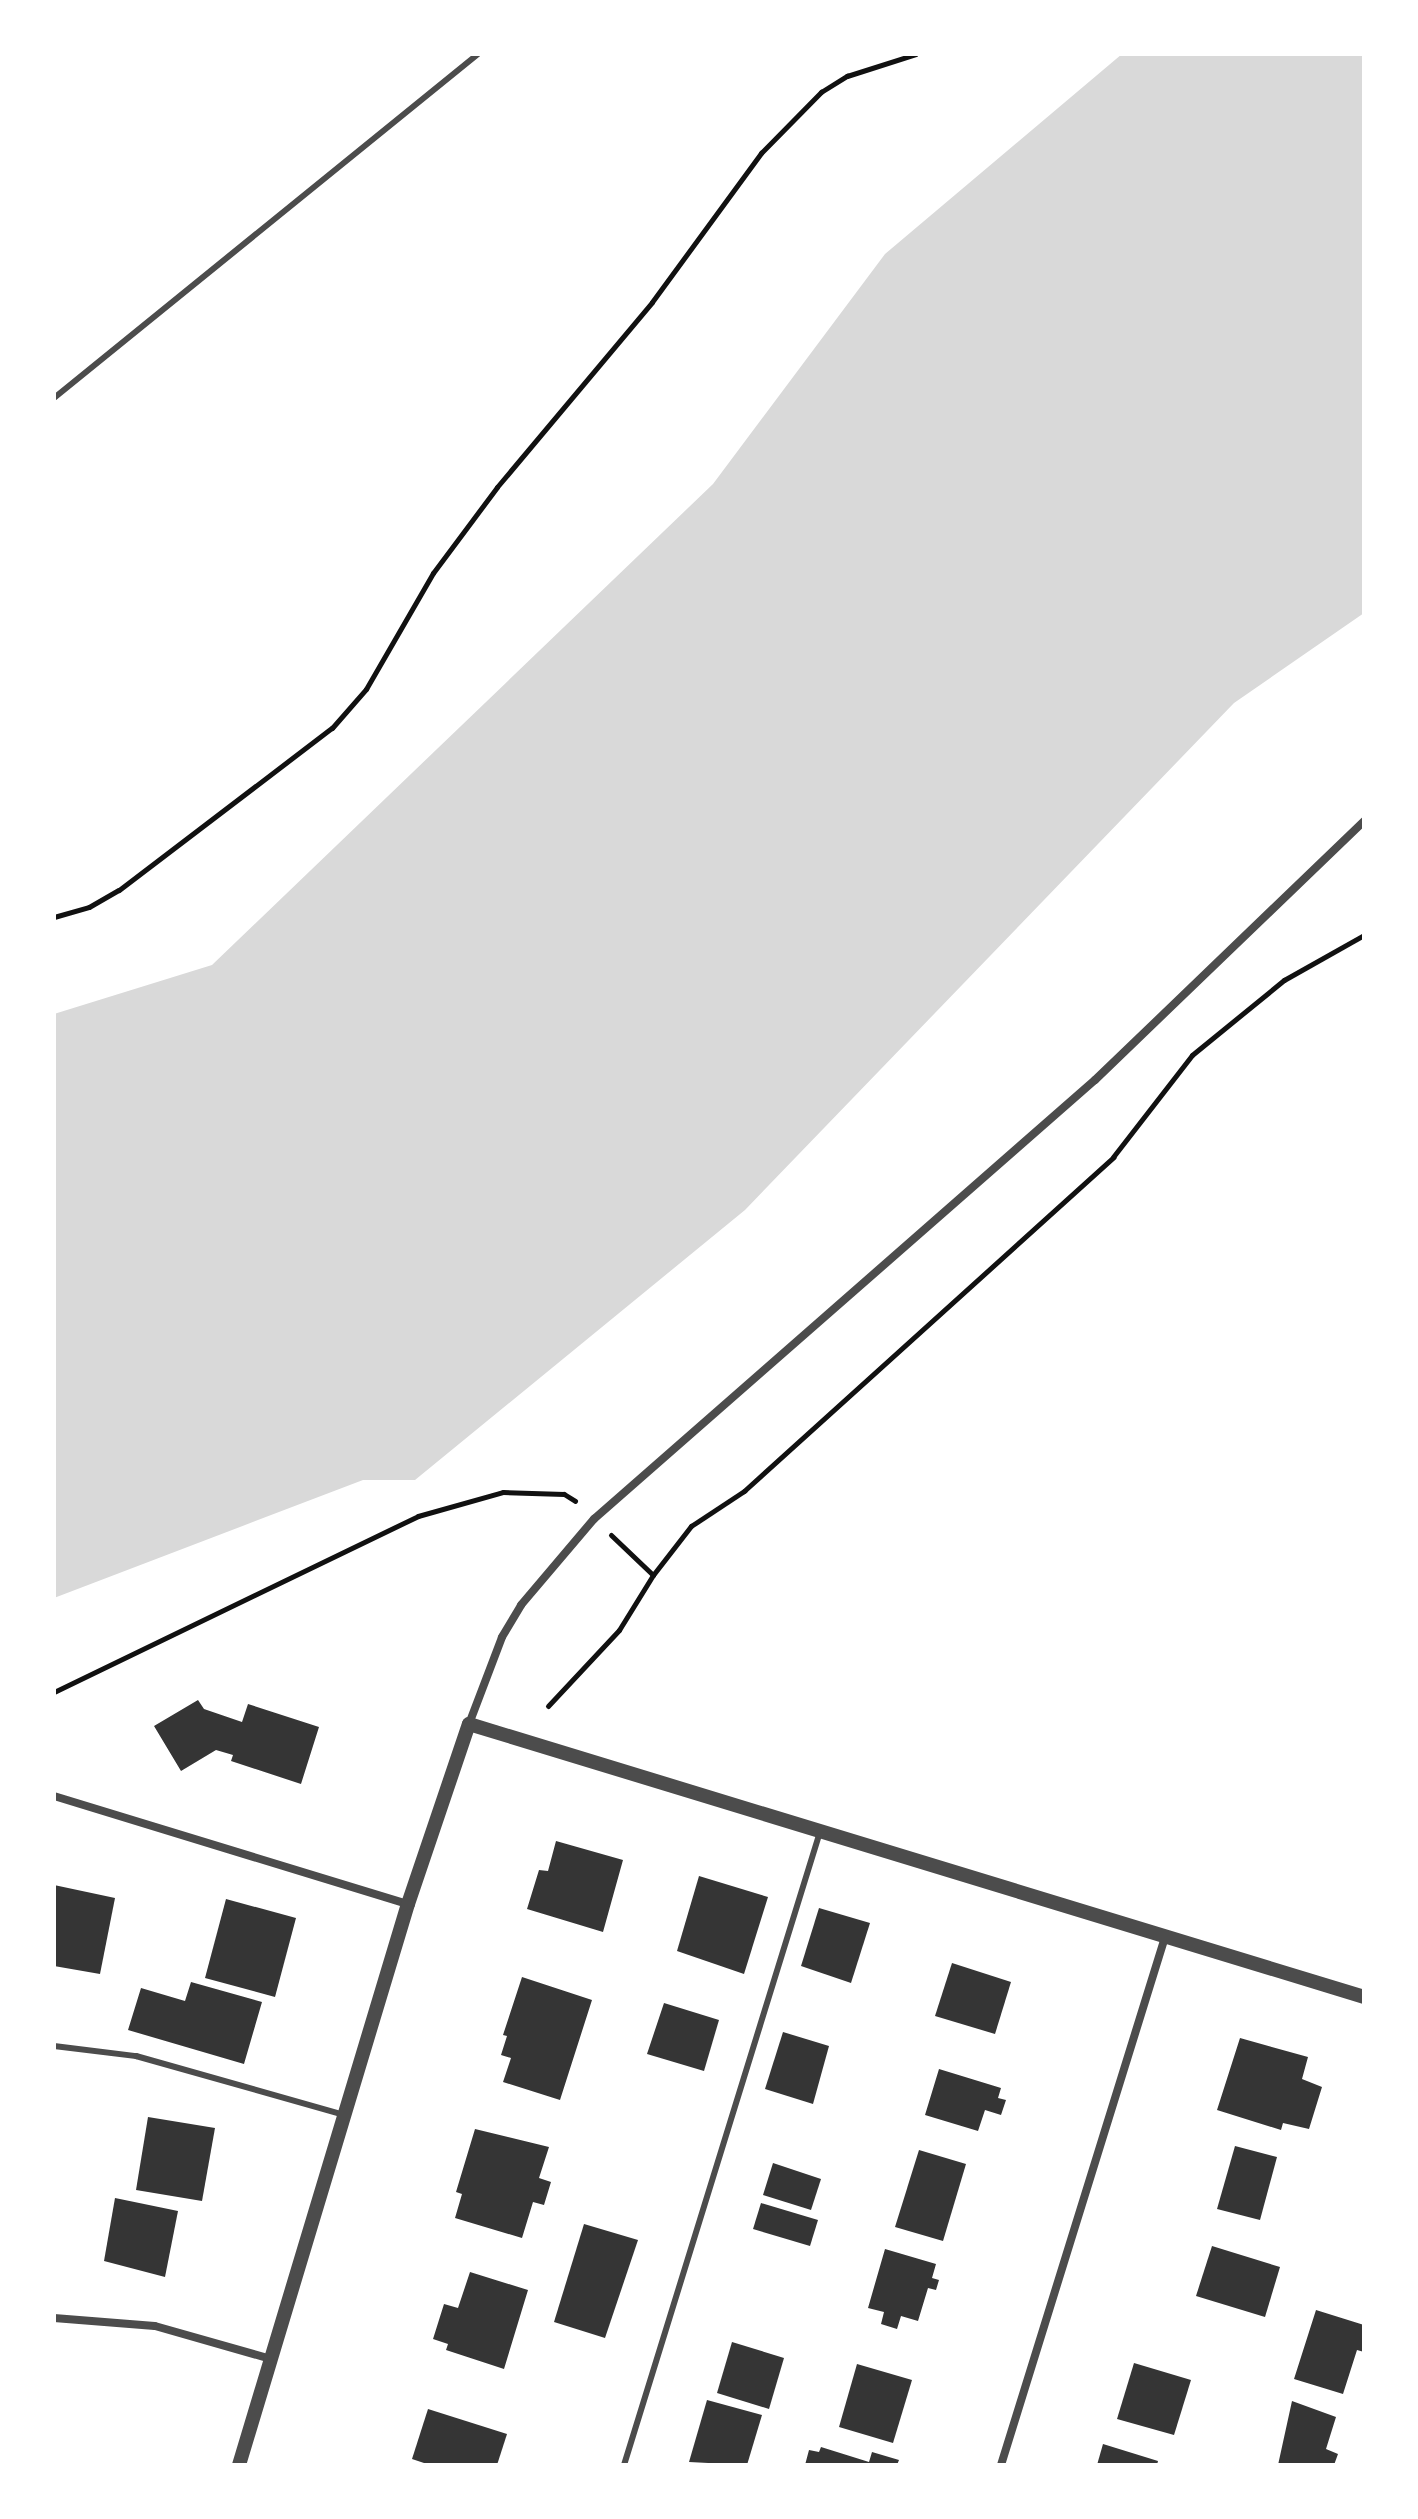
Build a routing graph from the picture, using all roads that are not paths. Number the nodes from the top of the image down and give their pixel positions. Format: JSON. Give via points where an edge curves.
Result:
{"nodes":[{"id":1,"x":478,"y":54,"type":"edge"},
{"id":2,"x":54,"y":398,"type":"edge"},
{"id":3,"x":1364,"y":821,"type":"edge"},
{"id":4,"x":469,"y":1724,"type":"junction"},
{"id":5,"x":54,"y":1796,"type":"edge"},
{"id":6,"x":820,"y":1832,"type":"junction"},
{"id":7,"x":408,"y":1904,"type":"junction"},
{"id":8,"x":1165,"y":1937,"type":"junction"},
{"id":9,"x":1364,"y":1997,"type":"edge"},
{"id":10,"x":54,"y":2046,"type":"edge"},
{"id":11,"x":345,"y":2115,"type":"junction"},
{"id":12,"x":54,"y":2318,"type":"edge"},
{"id":13,"x":271,"y":2359,"type":"junction"},
{"id":14,"x":239,"y":2465,"type":"edge"},
{"id":15,"x":624,"y":2465,"type":"edge"},
{"id":16,"x":1001,"y":2465,"type":"edge"}],
"edges":[{"from":1,"to":2,"type":"lane"},
{"from":3,"to":4,"type":"street","via":[[1095,1080],[594,1519],[521,1605],[496,1651]]},
{"from":4,"to":6,"type":"street"},
{"from":4,"to":7,"type":"street"},
{"from":5,"to":7,"type":"street"},
{"from":6,"to":8,"type":"street"},
{"from":6,"to":15,"type":"lane"},
{"from":7,"to":11,"type":"street"},
{"from":8,"to":9,"type":"street"},
{"from":8,"to":16,"type":"street"},
{"from":10,"to":11,"type":"lane","via":[[136,2056]]},
{"from":11,"to":13,"type":"street"},
{"from":12,"to":13,"type":"street","via":[[155,2326]]},
{"from":13,"to":14,"type":"street"}]}
